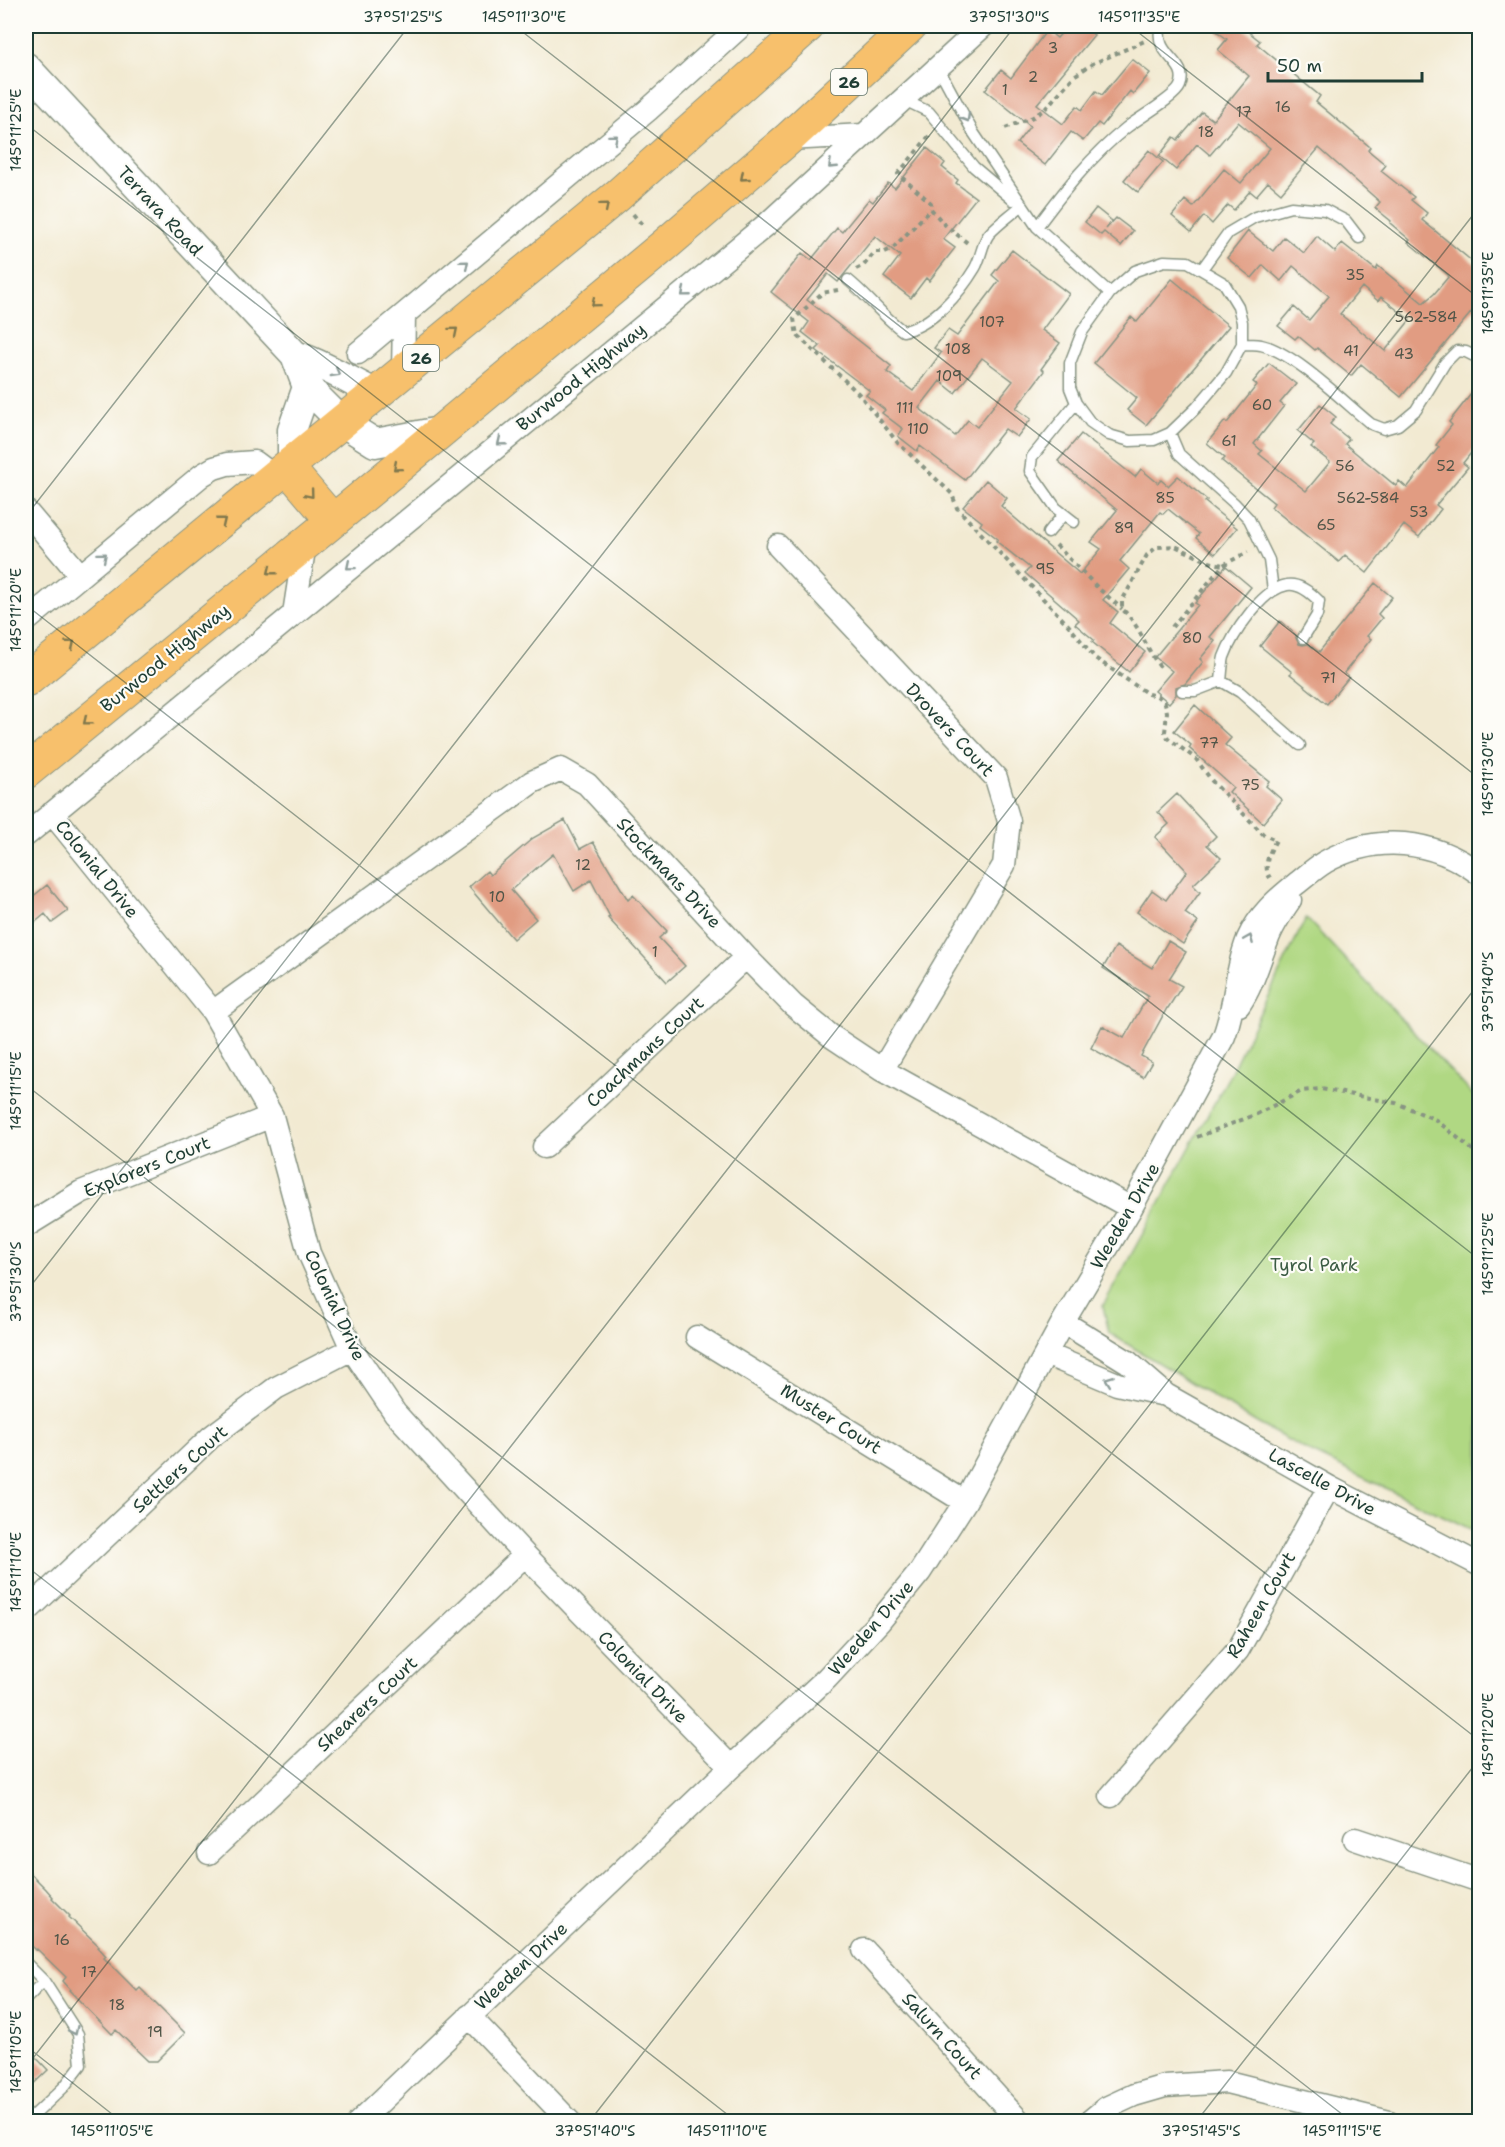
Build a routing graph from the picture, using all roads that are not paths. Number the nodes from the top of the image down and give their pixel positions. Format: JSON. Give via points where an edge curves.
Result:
{"nodes":[{"id":1,"x":741,"y":26,"type":"edge"},
{"id":2,"x":808,"y":26,"type":"edge"},
{"id":3,"x":910,"y":26,"type":"edge"},
{"id":4,"x":982,"y":26,"type":"edge"},
{"id":5,"x":1160,"y":30,"type":"edge"},
{"id":6,"x":26,"y":66,"type":"edge"},
{"id":7,"x":938,"y":67,"type":"junction"},
{"id":8,"x":902,"y":99,"type":"junction"},
{"id":9,"x":864,"y":135,"type":"junction"},
{"id":10,"x":788,"y":139,"type":"junction"},
{"id":11,"x":1021,"y":206,"type":"junction"},
{"id":12,"x":1037,"y":227,"type":"junction"},
{"id":13,"x":1359,"y":238,"type":"dead end"},
{"id":14,"x":1202,"y":269,"type":"junction"},
{"id":15,"x":848,"y":280,"type":"road end"},
{"id":16,"x":1110,"y":293,"type":"junction"},
{"id":17,"x":404,"y":315,"type":"junction"},
{"id":18,"x":1242,"y":344,"type":"junction"},
{"id":19,"x":358,"y":352,"type":"dead end"},
{"id":20,"x":295,"y":355,"type":"junction"},
{"id":21,"x":1479,"y":358,"type":"edge"},
{"id":22,"x":403,"y":373,"type":"junction"},
{"id":23,"x":307,"y":387,"type":"junction"},
{"id":24,"x":377,"y":394,"type":"junction"},
{"id":25,"x":1076,"y":403,"type":"junction"},
{"id":26,"x":342,"y":422,"type":"junction"},
{"id":27,"x":440,"y":431,"type":"junction"},
{"id":28,"x":1170,"y":434,"type":"junction"},
{"id":29,"x":285,"y":470,"type":"junction"},
{"id":30,"x":26,"y":510,"type":"edge"},
{"id":31,"x":1063,"y":515,"type":"junction"},
{"id":32,"x":333,"y":521,"type":"junction"},
{"id":33,"x":1074,"y":522,"type":"dead end"},
{"id":34,"x":1048,"y":533,"type":"road end"},
{"id":35,"x":305,"y":543,"type":"junction"},
{"id":36,"x":778,"y":546,"type":"dead end"},
{"id":37,"x":80,"y":575,"type":"junction"},
{"id":38,"x":1273,"y":590,"type":"junction"},
{"id":39,"x":294,"y":614,"type":"junction"},
{"id":40,"x":26,"y":621,"type":"edge"},
{"id":41,"x":1303,"y":638,"type":"dead end"},
{"id":42,"x":26,"y":681,"type":"edge"},
{"id":43,"x":1221,"y":681,"type":"junction"},
{"id":44,"x":1182,"y":691,"type":"dead end"},
{"id":45,"x":1300,"y":745,"type":"dead end"},
{"id":46,"x":26,"y":772,"type":"edge"},
{"id":47,"x":52,"y":813,"type":"junction"},
{"id":48,"x":26,"y":835,"type":"edge"},
{"id":49,"x":1479,"y":874,"type":"edge"},
{"id":50,"x":746,"y":957,"type":"junction"},
{"id":51,"x":213,"y":1012,"type":"junction"},
{"id":52,"x":882,"y":1070,"type":"junction"},
{"id":53,"x":272,"y":1116,"type":"junction"},
{"id":54,"x":544,"y":1147,"type":"dead end"},
{"id":55,"x":1131,"y":1208,"type":"junction"},
{"id":56,"x":26,"y":1226,"type":"edge"},
{"id":57,"x":1063,"y":1322,"type":"junction"},
{"id":58,"x":697,"y":1337,"type":"dead end"},
{"id":59,"x":352,"y":1349,"type":"junction"},
{"id":60,"x":1046,"y":1354,"type":"junction"},
{"id":61,"x":1166,"y":1395,"type":"junction"},
{"id":62,"x":1329,"y":1486,"type":"junction"},
{"id":63,"x":965,"y":1502,"type":"junction"},
{"id":64,"x":525,"y":1555,"type":"junction"},
{"id":65,"x":1479,"y":1565,"type":"edge"},
{"id":66,"x":26,"y":1612,"type":"edge"},
{"id":67,"x":730,"y":1767,"type":"junction"},
{"id":68,"x":1111,"y":1796,"type":"dead end"},
{"id":69,"x":1355,"y":1839,"type":"dead end"},
{"id":70,"x":209,"y":1853,"type":"dead end"},
{"id":71,"x":1479,"y":1881,"type":"edge"},
{"id":72,"x":864,"y":1950,"type":"dead end"},
{"id":73,"x":26,"y":1963,"type":"edge"},
{"id":74,"x":44,"y":1981,"type":"junction"},
{"id":75,"x":26,"y":1999,"type":"edge"},
{"id":76,"x":469,"y":2016,"type":"junction"},
{"id":77,"x":27,"y":2121,"type":"edge"},
{"id":78,"x":359,"y":2121,"type":"edge"},
{"id":79,"x":570,"y":2121,"type":"edge"},
{"id":80,"x":1020,"y":2121,"type":"edge"},
{"id":81,"x":1089,"y":2121,"type":"edge"},
{"id":82,"x":1389,"y":2121,"type":"edge"}],
"edges":[{"from":17,"to":1,"type":"street","one_way":true,"via":[[648,110]]},
{"from":22,"to":2,"type":"highway","number":"26","one_way":true,"via":[[617,196]]},
{"from":3,"to":10,"type":"highway","name":"Burwood Highway","number":"26"},
{"from":4,"to":7,"type":"street","name":"Burwood Highway"},
{"from":5,"to":12,"type":"lane","via":[[1160,45],[1183,76],[1179,89],[1125,129],[1093,160]]},
{"from":6,"to":20,"type":"street","name":"Terrara Road"},
{"from":7,"to":8,"type":"street","name":"Burwood Highway"},
{"from":7,"to":11,"type":"lane","one_way":true},
{"from":8,"to":9,"type":"street","name":"Burwood Highway"},
{"from":8,"to":11,"type":"lane","via":[[929,112],[974,167]]},
{"from":9,"to":10,"type":"street"},
{"from":9,"to":39,"type":"street","name":"Burwood Highway","one_way":true,"via":[[766,225]]},
{"from":10,"to":27,"type":"highway","name":"Burwood Highway","number":"26","one_way":true},
{"from":11,"to":12,"type":"lane"},
{"from":11,"to":15,"type":"lane","via":[[988,235],[976,267],[964,285],[934,317],[915,329],[903,331],[889,321]]},
{"from":12,"to":16,"type":"lane"},
{"from":13,"to":14,"type":"lane","via":[[1346,221],[1325,210],[1292,207],[1255,217],[1228,233]]},
{"from":14,"to":16,"type":"lane","via":[[1188,262],[1164,261],[1135,271]]},
{"from":14,"to":18,"type":"lane","via":[[1224,283],[1238,306]]},
{"from":16,"to":25,"type":"lane","via":[[1082,332],[1070,363],[1070,388]]},
{"from":17,"to":19,"type":"street"},
{"from":17,"to":22,"type":"street"},
{"from":18,"to":21,"type":"lane","via":[[1262,345],[1283,354],[1371,424],[1384,429],[1398,425],[1416,410],[1444,363],[1456,351]]},
{"from":18,"to":28,"type":"lane","via":[[1226,373]]},
{"from":20,"to":23,"type":"street","name":"Terrara Road"},
{"from":20,"to":24,"type":"street","name":"Terrara Road","one_way":true,"via":[[316,361]]},
{"from":22,"to":24,"type":"highway","number":"26"},
{"from":23,"to":26,"type":"street","name":"Terrara Road"},
{"from":23,"to":29,"type":"street","via":[[292,430]]},
{"from":24,"to":26,"type":"highway","number":"26"},
{"from":25,"to":28,"type":"lane","via":[[1090,422],[1109,435],[1130,441],[1154,440]]},
{"from":25,"to":31,"type":"lane","via":[[1032,457],[1030,471]]},
{"from":26,"to":27,"type":"street","name":"Terrara Road","via":[[375,443]]},
{"from":26,"to":29,"type":"highway","number":"26"},
{"from":27,"to":32,"type":"highway","name":"Burwood Highway","number":"26","one_way":true},
{"from":28,"to":38,"type":"lane","via":[[1179,454],[1248,519],[1269,560]]},
{"from":29,"to":32,"type":"highway","one_way":true},
{"from":37,"to":29,"type":"street","one_way":true,"via":[[214,468],[255,462]]},
{"from":42,"to":29,"type":"highway","number":"26","one_way":true},
{"from":30,"to":37,"type":"street"},
{"from":31,"to":33,"type":"lane"},
{"from":31,"to":34,"type":"lane"},
{"from":32,"to":35,"type":"highway","name":"Burwood Highway","number":"26"},
{"from":35,"to":39,"type":"street"},
{"from":35,"to":46,"type":"highway","name":"Burwood Highway","number":"26","one_way":true},
{"from":36,"to":52,"type":"street","name":"Drovers Court","via":[[996,778],[1009,821],[1004,865]]},
{"from":37,"to":40,"type":"street"},
{"from":38,"to":41,"type":"lane","via":[[1288,585],[1309,590],[1319,601],[1317,615]]},
{"from":38,"to":43,"type":"lane","via":[[1235,634],[1223,659]]},
{"from":39,"to":47,"type":"street","name":"Burwood Highway"},
{"from":43,"to":44,"type":"lane","via":[[1195,691]]},
{"from":43,"to":45,"type":"lane","via":[[1240,692]]},
{"from":47,"to":48,"type":"street","name":"Burwood Highway"},
{"from":47,"to":51,"type":"street","name":"Colonial Drive"},
{"from":49,"to":55,"type":"street","name":"Weeden Drive","via":[[1445,854],[1399,842],[1375,844],[1325,862],[1265,911],[1242,956],[1224,1036]]},
{"from":50,"to":51,"type":"street","name":"Stockmans Drive","via":[[587,784],[561,769],[532,782]]},
{"from":50,"to":52,"type":"street","name":"Stockmans Drive","via":[[800,1011]]},
{"from":50,"to":54,"type":"street","name":"Coachmans Court"},
{"from":51,"to":53,"type":"street","name":"Colonial Drive"},
{"from":52,"to":55,"type":"street","name":"Stockmans Drive"},
{"from":53,"to":56,"type":"street","name":"Explorers Court","via":[[81,1192]]},
{"from":53,"to":59,"type":"street","name":"Colonial Drive","via":[[309,1253]]},
{"from":55,"to":57,"type":"street","name":"Weeden Drive"},
{"from":57,"to":60,"type":"street","name":"Weeden Drive"},
{"from":57,"to":61,"type":"street","name":"Lascelle Drive","via":[[1128,1362]]},
{"from":58,"to":63,"type":"street","name":"Muster Court"},
{"from":59,"to":64,"type":"street","name":"Colonial Drive","via":[[395,1413]]},
{"from":59,"to":66,"type":"street","name":"Settlers Court","via":[[276,1388],[211,1437]]},
{"from":61,"to":60,"type":"street","name":"Lascelle Drive","one_way":true,"via":[[1117,1384]]},
{"from":60,"to":63,"type":"street","name":"Weeden Drive"},
{"from":61,"to":62,"type":"street","name":"Lascelle Drive"},
{"from":62,"to":65,"type":"street","name":"Lascelle Drive"},
{"from":62,"to":68,"type":"street","name":"Raheen Court","via":[[1238,1650]]},
{"from":63,"to":67,"type":"street","name":"Weeden Drive","via":[[920,1572],[879,1622],[827,1678]]},
{"from":64,"to":67,"type":"street","name":"Colonial Drive"},
{"from":64,"to":70,"type":"street","name":"Shearers Court"},
{"from":67,"to":76,"type":"street","name":"Weeden Drive"},
{"from":69,"to":71,"type":"street"},
{"from":72,"to":80,"type":"street","name":"Salurn Court"},
{"from":73,"to":74,"type":"lane"},
{"from":74,"to":75,"type":"lane"},
{"from":74,"to":77,"type":"lane","one_way":true,"via":[[78,2034],[81,2065]]},
{"from":76,"to":78,"type":"street","name":"Weeden Drive"},
{"from":76,"to":79,"type":"street"},
{"from":81,"to":82,"type":"street","via":[[1134,2095],[1165,2086],[1227,2082]]}]}
